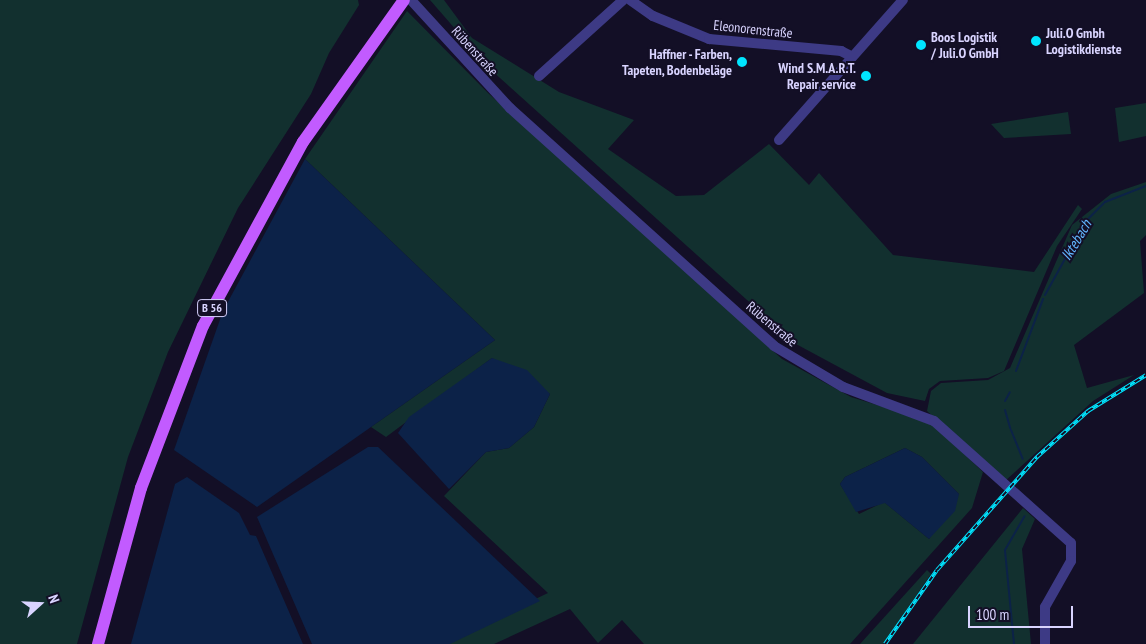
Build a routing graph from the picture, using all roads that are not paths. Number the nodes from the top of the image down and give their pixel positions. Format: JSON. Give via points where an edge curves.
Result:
{"nodes":[{"id":1,"x":623,"y":0,"type":"edge"},
{"id":2,"x":630,"y":0,"type":"edge"},
{"id":3,"x":903,"y":0,"type":"edge"},
{"id":4,"x":404,"y":2,"type":"edge"},
{"id":5,"x":851,"y":56,"type":"junction"},
{"id":6,"x":539,"y":76,"type":"dead end"},
{"id":7,"x":779,"y":140,"type":"dead end"},
{"id":8,"x":98,"y":644,"type":"edge"},
{"id":9,"x":1045,"y":644,"type":"edge"}],
"edges":[{"from":1,"to":6,"type":"street"},
{"from":2,"to":5,"type":"street","name":"Eleonorenstraße","via":[[653,16],[710,39],[841,51]]},
{"from":3,"to":5,"type":"street"},
{"from":4,"to":8,"type":"main road","number":"B 56","via":[[303,142],[203,326],[141,488]]},
{"from":4,"to":9,"type":"street","name":"Rübenstraße","via":[[510,108],[774,346],[843,387],[934,421],[1071,543],[1071,561],[1045,607]]},
{"from":5,"to":7,"type":"street"}]}
